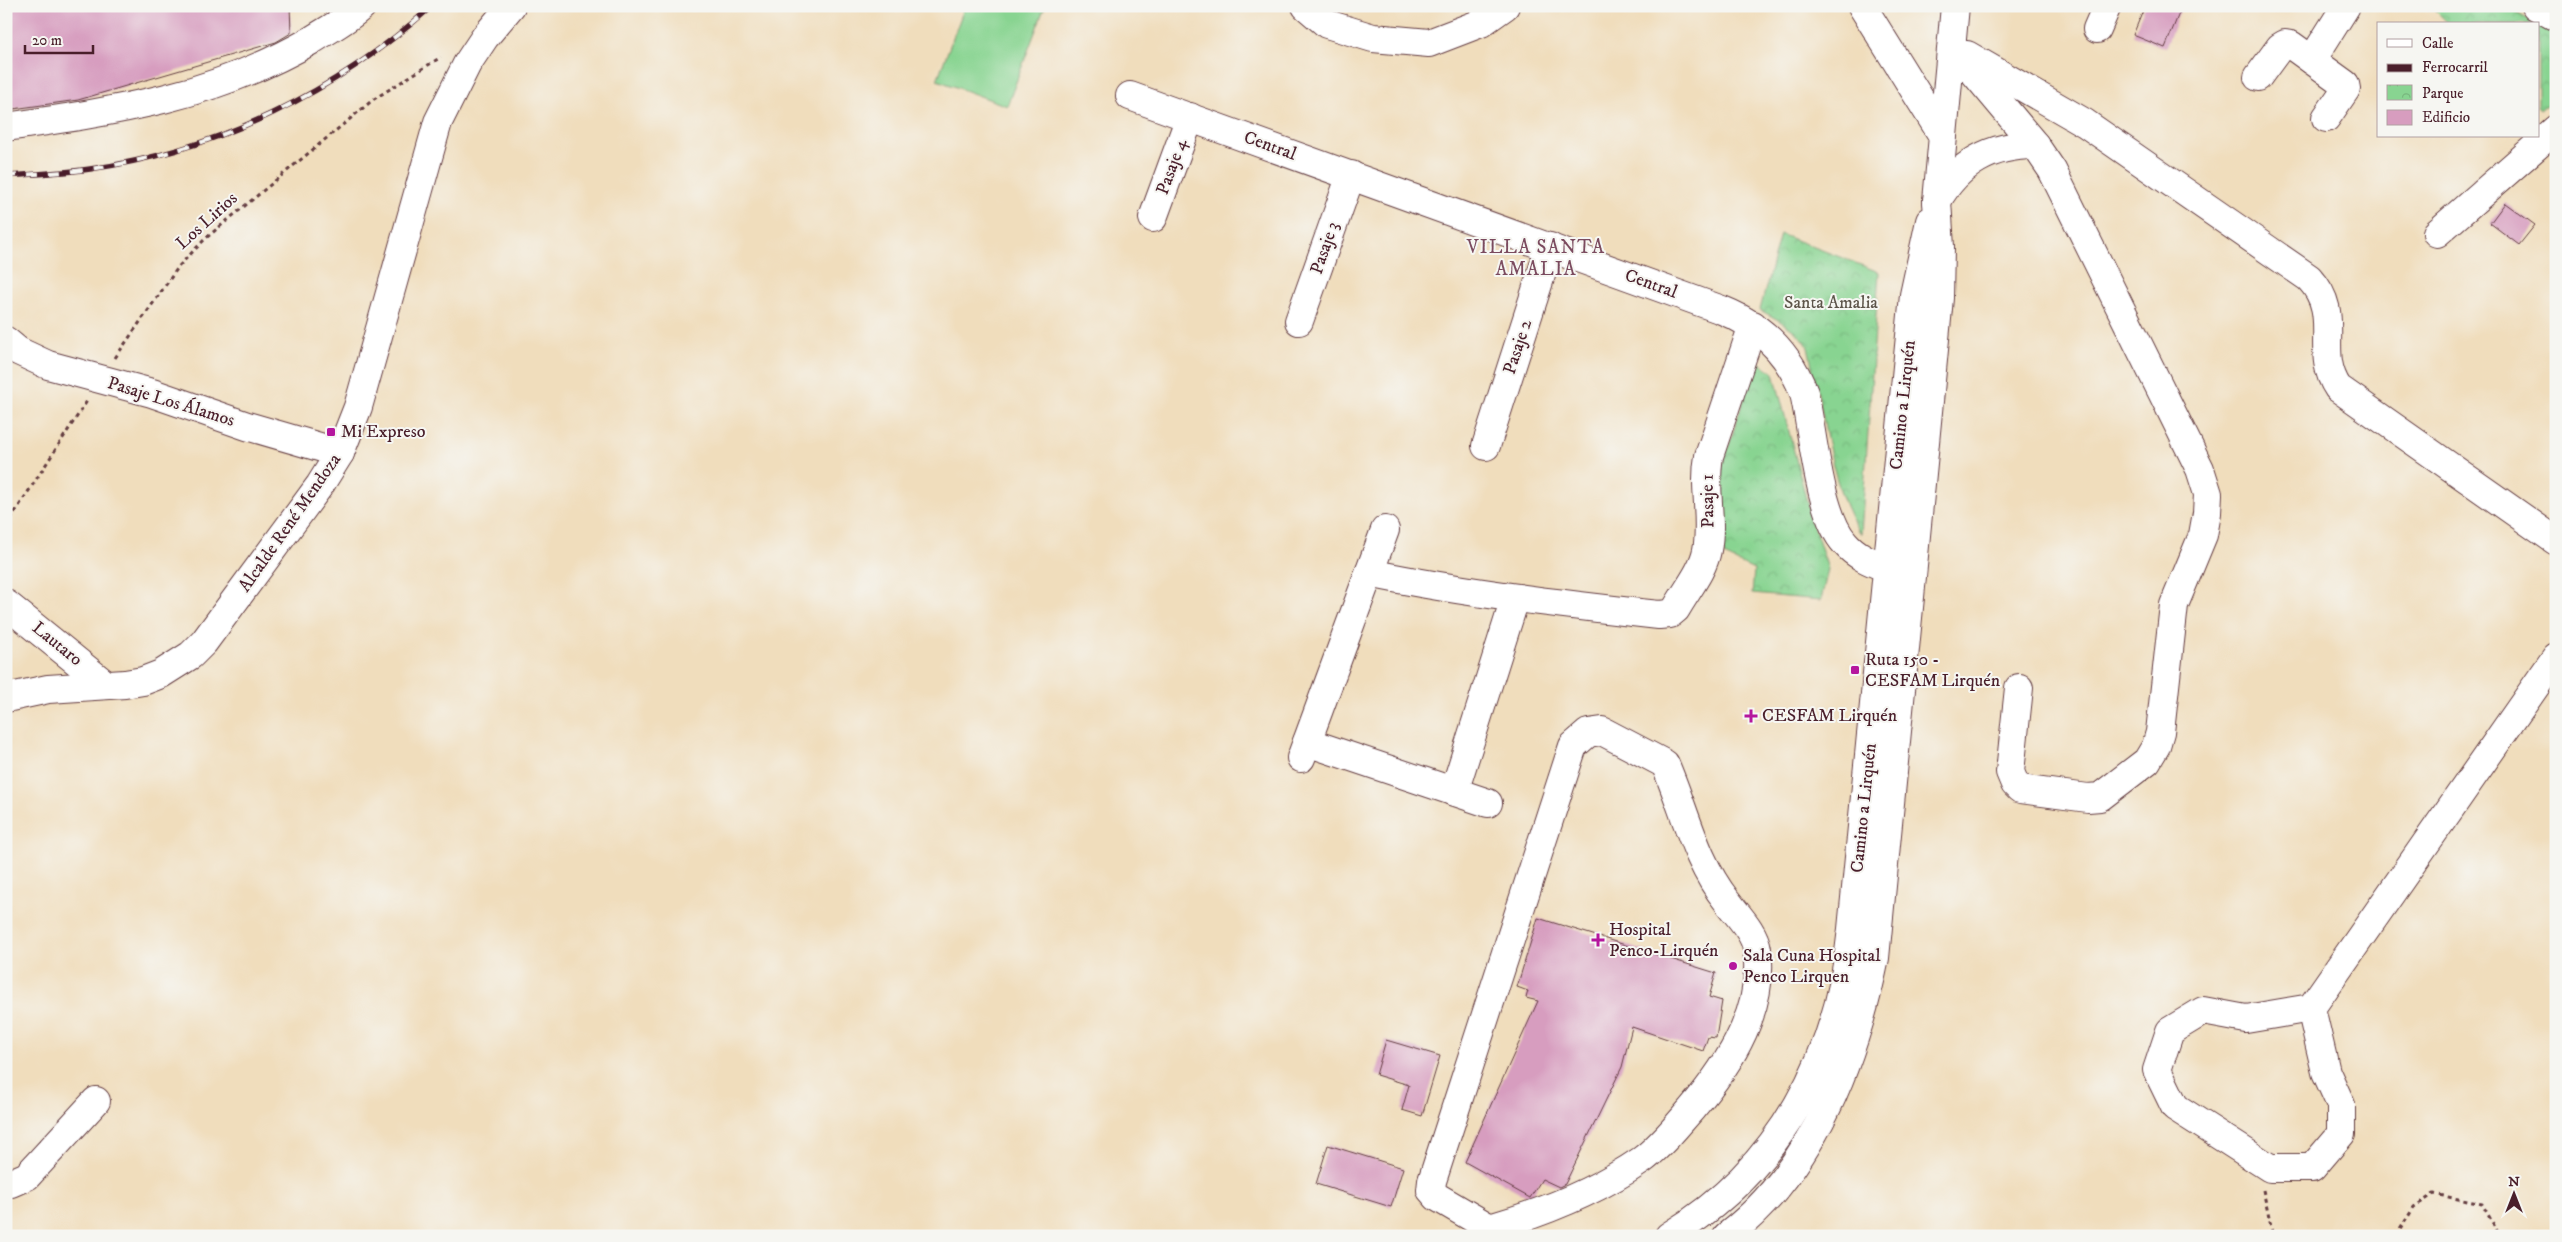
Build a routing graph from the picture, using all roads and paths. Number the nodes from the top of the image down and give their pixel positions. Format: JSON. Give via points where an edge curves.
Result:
{"nodes":[{"id":1,"x":362,"y":6,"type":"edge"},
{"id":2,"x":510,"y":6,"type":"edge"},
{"id":3,"x":1306,"y":6,"type":"edge"},
{"id":4,"x":1505,"y":6,"type":"edge"},
{"id":5,"x":1862,"y":6,"type":"edge"},
{"id":6,"x":1955,"y":6,"type":"edge"},
{"id":7,"x":2346,"y":6,"type":"edge"},
{"id":8,"x":2536,"y":6,"type":"edge"},
{"id":9,"x":2556,"y":17,"type":"edge"},
{"id":10,"x":1952,"y":46,"type":"junction"},
{"id":11,"x":442,"y":57,"type":"dead end"},
{"id":12,"x":2312,"y":60,"type":"junction"},
{"id":13,"x":2258,"y":77,"type":"dead end"},
{"id":14,"x":1130,"y":96,"type":"dead end"},
{"id":15,"x":1190,"y":117,"type":"junction"},
{"id":16,"x":2326,"y":118,"type":"dead end"},
{"id":17,"x":6,"y":127,"type":"edge"},
{"id":18,"x":2556,"y":129,"type":"edge"},
{"id":19,"x":1943,"y":136,"type":"junction"},
{"id":20,"x":2035,"y":145,"type":"junction"},
{"id":21,"x":1351,"y":175,"type":"junction"},
{"id":22,"x":1936,"y":201,"type":"junction"},
{"id":23,"x":1153,"y":218,"type":"dead end"},
{"id":24,"x":2437,"y":233,"type":"dead end"},
{"id":25,"x":1550,"y":247,"type":"junction"},
{"id":26,"x":1300,"y":321,"type":"dead end"},
{"id":27,"x":1753,"y":325,"type":"junction"},
{"id":28,"x":6,"y":341,"type":"edge"},
{"id":29,"x":101,"y":380,"type":"junction"},
{"id":30,"x":1486,"y":446,"type":"dead end"},
{"id":31,"x":340,"y":453,"type":"junction"},
{"id":32,"x":6,"y":526,"type":"edge"},
{"id":33,"x":1385,"y":530,"type":"dead end"},
{"id":34,"x":2556,"y":541,"type":"edge"},
{"id":35,"x":1887,"y":568,"type":"junction"},
{"id":36,"x":1369,"y":573,"type":"junction"},
{"id":37,"x":1515,"y":599,"type":"junction"},
{"id":38,"x":6,"y":604,"type":"edge"},
{"id":39,"x":2556,"y":657,"type":"edge"},
{"id":40,"x":106,"y":685,"type":"junction"},
{"id":41,"x":2019,"y":688,"type":"dead end"},
{"id":42,"x":6,"y":698,"type":"edge"},
{"id":43,"x":1454,"y":792,"type":"junction"},
{"id":44,"x":1488,"y":803,"type":"dead end"},
{"id":45,"x":2311,"y":1008,"type":"junction"},
{"id":46,"x":96,"y":1101,"type":"dead end"},
{"id":47,"x":2270,"y":1168,"type":"junction"},
{"id":48,"x":6,"y":1183,"type":"edge"},
{"id":49,"x":1492,"y":1232,"type":"edge"},
{"id":50,"x":1669,"y":1236,"type":"edge"},
{"id":51,"x":1728,"y":1236,"type":"edge"},
{"id":52,"x":2274,"y":1236,"type":"edge"},
{"id":53,"x":2396,"y":1236,"type":"edge"},
{"id":54,"x":2500,"y":1236,"type":"edge"}],
"edges":[{"from":1,"to":17,"type":"street","via":[[351,17],[285,55],[198,91],[122,110]]},
{"from":2,"to":31,"type":"street","name":"Alcalde René Mendoza","via":[[467,64],[438,122],[363,390]]},
{"from":3,"to":4,"type":"street","via":[[1326,24],[1373,38],[1429,43],[1481,23]]},
{"from":5,"to":19,"type":"street"},
{"from":6,"to":10,"type":"street","name":"Camino a Lirquén"},
{"from":7,"to":12,"type":"street"},
{"from":8,"to":9,"type":"street"},
{"from":10,"to":19,"type":"street","name":"Camino a Lirquén"},
{"from":10,"to":20,"type":"street"},
{"from":10,"to":34,"type":"street","via":[[2085,123],[2309,278],[2323,297],[2327,309],[2328,369],[2338,388]]},
{"from":11,"to":29,"type":"path","name":"Los Lirios","via":[[374,99],[192,250]]},
{"from":12,"to":13,"type":"street","via":[[2291,45],[2282,45]]},
{"from":12,"to":16,"type":"street","via":[[2347,87]]},
{"from":14,"to":15,"type":"street","name":"Central"},
{"from":15,"to":21,"type":"street","name":"Central"},
{"from":15,"to":23,"type":"street","name":"Pasaje 4"},
{"from":18,"to":24,"type":"street"},
{"from":19,"to":22,"type":"street","name":"Camino a Lirquén"},
{"from":20,"to":22,"type":"street","via":[[2000,148],[1983,155],[1956,174]]},
{"from":20,"to":41,"type":"street","via":[[2052,170],[2200,469],[2208,494],[2203,535],[2174,605],[2160,732],[2147,761],[2107,793],[2094,798],[2020,789],[2014,784],[2010,772]]},
{"from":21,"to":25,"type":"street","name":"Central"},
{"from":21,"to":26,"type":"street","name":"Pasaje 3"},
{"from":22,"to":35,"type":"street","name":"Camino a Lirquén","via":[[1914,295]]},
{"from":22,"to":51,"type":"street","name":"Camino a Lirquén","via":[[1940,247],[1939,298],[1879,920],[1867,996],[1849,1057],[1819,1122],[1801,1152],[1757,1209]]},
{"from":25,"to":27,"type":"street","name":"Central","via":[[1722,310]]},
{"from":25,"to":30,"type":"street","name":"Pasaje 2"},
{"from":27,"to":35,"type":"street","name":"Central","via":[[1779,348],[1801,384],[1826,506],[1837,532],[1857,554]]},
{"from":27,"to":37,"type":"street","name":"Pasaje 1","via":[[1709,456],[1706,479],[1709,541],[1705,558],[1676,609],[1670,614],[1659,615]]},
{"from":28,"to":29,"type":"street","name":"Pasaje Los Álamos","via":[[18,351],[48,365]]},
{"from":29,"to":31,"type":"street","name":"Pasaje Los Álamos"},
{"from":29,"to":32,"type":"path","name":"Los Lirios"},
{"from":31,"to":40,"type":"street","name":"Alcalde René Mendoza","via":[[204,642],[161,674]]},
{"from":33,"to":36,"type":"street"},
{"from":35,"to":50,"type":"street","name":"Camino a Lirquén","via":[[1849,961],[1834,1024],[1808,1088],[1767,1152],[1722,1197]]},
{"from":36,"to":37,"type":"street"},
{"from":36,"to":43,"type":"street","via":[[1304,750]]},
{"from":37,"to":43,"type":"street"},
{"from":38,"to":40,"type":"street","name":"Lautaro"},
{"from":39,"to":45,"type":"street"},
{"from":40,"to":42,"type":"street","name":"Alcalde René Mendoza","via":[[48,689]]},
{"from":43,"to":44,"type":"street"},
{"from":45,"to":47,"type":"street","via":[[2326,1072],[2341,1105],[2341,1134],[2312,1168]]},
{"from":45,"to":47,"type":"street","via":[[2246,1019],[2203,1011],[2170,1030],[2157,1070],[2175,1107]]},
{"from":46,"to":48,"type":"street","via":[[27,1176]]},
{"from":47,"to":52,"type":"path","via":[[2260,1181]]},
{"from":49,"to":49,"type":"street","via":[[1437,1197],[1431,1190],[1432,1181],[1573,746],[1588,733],[1602,731],[1665,764],[1712,881],[1750,931],[1757,946],[1758,982],[1744,1028],[1721,1074],[1663,1141],[1642,1160],[1578,1195]]},
{"from":53,"to":54,"type":"path","via":[[2414,1208],[2434,1194],[2482,1204]]}]}
